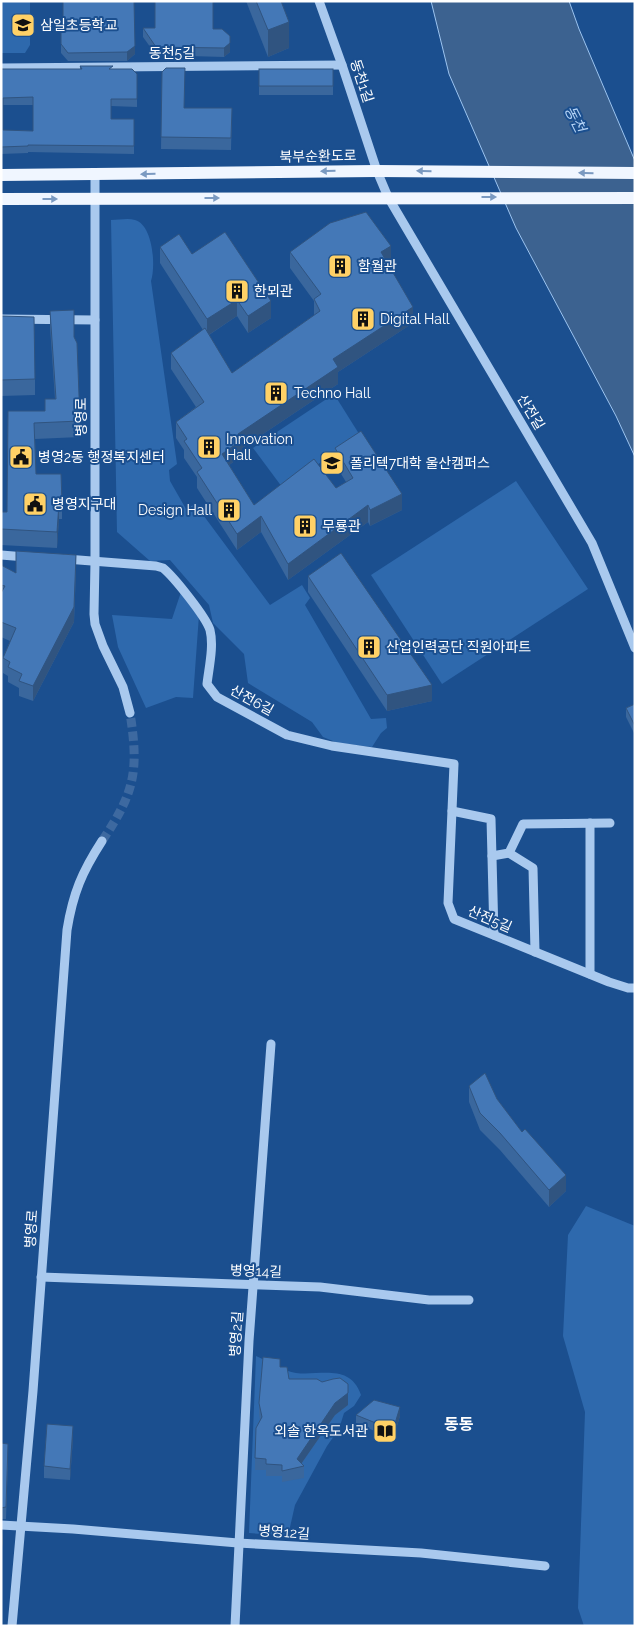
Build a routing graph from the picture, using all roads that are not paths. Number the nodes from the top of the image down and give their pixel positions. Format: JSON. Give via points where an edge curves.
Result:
{"nodes":[{"id":1,"x":319,"y":1,"type":"edge"},
{"id":2,"x":342,"y":64,"type":"junction"},
{"id":3,"x":1,"y":68,"type":"edge"},
{"id":4,"x":377,"y":171,"type":"junction"},
{"id":5,"x":635,"y":173,"type":"edge"},
{"id":6,"x":1,"y":174,"type":"edge"},
{"id":7,"x":95,"y":174,"type":"junction"},
{"id":8,"x":388,"y":197,"type":"junction"},
{"id":9,"x":635,"y":198,"type":"edge"},
{"id":10,"x":1,"y":199,"type":"edge"},
{"id":11,"x":95,"y":199,"type":"junction"},
{"id":12,"x":1,"y":320,"type":"edge"},
{"id":13,"x":96,"y":320,"type":"junction"},
{"id":14,"x":1,"y":555,"type":"edge"},
{"id":15,"x":39,"y":558,"type":"edge"},
{"id":16,"x":58,"y":559,"type":"edge"},
{"id":17,"x":96,"y":562,"type":"junction"},
{"id":18,"x":635,"y":648,"type":"edge"},
{"id":19,"x":130,"y":713,"type":"tunnel mouth"},
{"id":20,"x":454,"y":764,"type":"joint"},
{"id":21,"x":452,"y":811,"type":"junction"},
{"id":22,"x":590,"y":823,"type":"junction"},
{"id":23,"x":610,"y":823,"type":"dead end"},
{"id":24,"x":102,"y":841,"type":"tunnel mouth"},
{"id":25,"x":509,"y":853,"type":"junction"},
{"id":26,"x":492,"y":856,"type":"junction"},
{"id":27,"x":494,"y":935,"type":"junction"},
{"id":28,"x":535,"y":952,"type":"junction"},
{"id":29,"x":590,"y":974,"type":"junction"},
{"id":30,"x":635,"y":988,"type":"edge"},
{"id":31,"x":271,"y":1044,"type":"dead end"},
{"id":32,"x":41,"y":1276,"type":"junction"},
{"id":33,"x":254,"y":1284,"type":"junction"},
{"id":34,"x":469,"y":1300,"type":"dead end"},
{"id":35,"x":1,"y":1525,"type":"edge"},
{"id":36,"x":20,"y":1526,"type":"junction"},
{"id":37,"x":238,"y":1543,"type":"junction"},
{"id":38,"x":546,"y":1566,"type":"dead end"},
{"id":39,"x":12,"y":1626,"type":"edge"},
{"id":40,"x":234,"y":1626,"type":"edge"}],
"edges":[{"from":1,"to":2,"type":"street","name":"동천1길"},
{"from":2,"to":3,"type":"street","name":"동천5길"},
{"from":2,"to":4,"type":"street","name":"동천1길"},
{"from":5,"to":4,"type":"main road","name":"북부순환도로","one_way":true},
{"from":4,"to":7,"type":"main road","name":"북부순환도로","one_way":true},
{"from":4,"to":8,"type":"street","name":"동천1길"},
{"from":6,"to":7,"type":"main road","name":"북부순환도로"},
{"from":7,"to":11,"type":"street","name":"병영로"},
{"from":8,"to":9,"type":"main road","one_way":true},
{"from":11,"to":8,"type":"main road","one_way":true},
{"from":8,"to":18,"type":"street","name":"산전길","via":[[592,543]]},
{"from":10,"to":11,"type":"main road","one_way":true},
{"from":11,"to":13,"type":"street","name":"병영로"},
{"from":12,"to":13,"type":"street"},
{"from":13,"to":17,"type":"street","name":"병영로"},
{"from":14,"to":15,"type":"street"},
{"from":16,"to":17,"type":"street","name":"산전6길"},
{"from":17,"to":19,"type":"street","name":"병영로","via":[[95,624],[123,687]]},
{"from":17,"to":20,"type":"street","name":"산전6길","via":[[156,566],[168,572],[210,630],[207,684],[217,697],[286,735],[332,746]]},
{"from":20,"to":21,"type":"street","name":"산전5길"},
{"from":21,"to":26,"type":"street","via":[[491,818]]},
{"from":21,"to":27,"type":"street","name":"산전5길","via":[[448,903],[454,918]]},
{"from":22,"to":23,"type":"street"},
{"from":22,"to":25,"type":"street","via":[[523,824]]},
{"from":22,"to":29,"type":"street"},
{"from":24,"to":32,"type":"street","name":"병영로","via":[[78,882],[67,930]]},
{"from":25,"to":26,"type":"street"},
{"from":25,"to":28,"type":"street","via":[[533,868]]},
{"from":26,"to":27,"type":"street"},
{"from":27,"to":28,"type":"street","name":"산전5길"},
{"from":28,"to":29,"type":"street","name":"산전5길"},
{"from":29,"to":30,"type":"street","name":"산전5길"},
{"from":31,"to":33,"type":"street","name":"병영2길"},
{"from":32,"to":33,"type":"street","name":"병영14길"},
{"from":32,"to":36,"type":"street","name":"병영로"},
{"from":33,"to":34,"type":"street","name":"병영14길","via":[[320,1287],[429,1300]]},
{"from":33,"to":37,"type":"street","name":"병영2길"},
{"from":35,"to":36,"type":"street","name":"병영12길"},
{"from":36,"to":37,"type":"street","name":"병영12길"},
{"from":36,"to":39,"type":"street","name":"병영로"},
{"from":37,"to":38,"type":"street","name":"병영12길","via":[[421,1553]]},
{"from":37,"to":40,"type":"street","name":"병영2길"}]}
